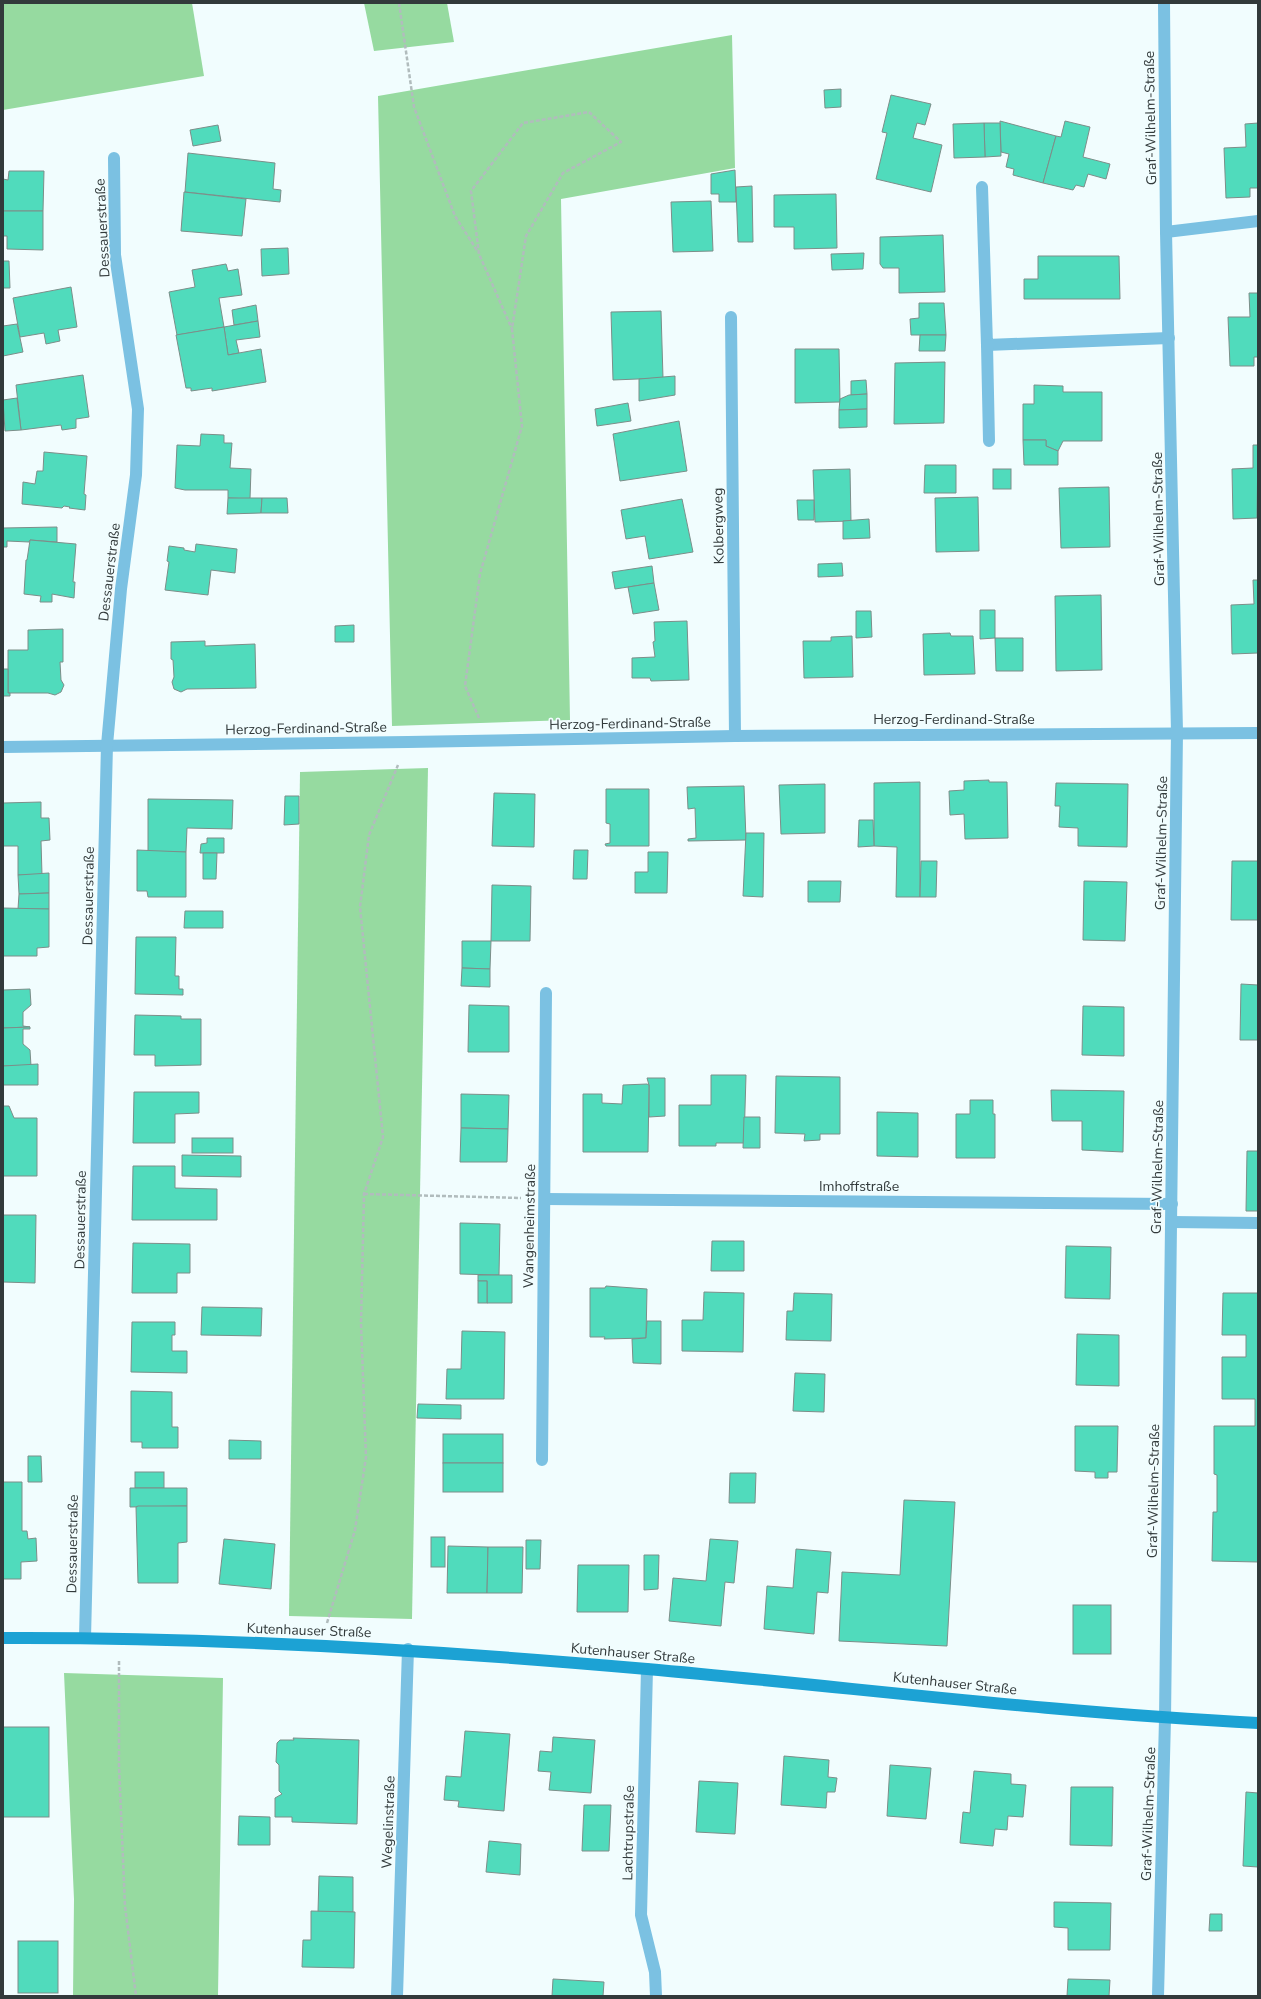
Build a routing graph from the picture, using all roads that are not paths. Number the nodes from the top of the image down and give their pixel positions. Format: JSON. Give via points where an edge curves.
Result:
{"nodes":[{"id":1,"x":1164,"y":3,"type":"edge"},
{"id":2,"x":114,"y":158,"type":"dead end"},
{"id":3,"x":982,"y":187,"type":"dead end"},
{"id":4,"x":1258,"y":222,"type":"edge"},
{"id":5,"x":1166,"y":232,"type":"junction"},
{"id":6,"x":731,"y":317,"type":"dead end"},
{"id":7,"x":1169,"y":338,"type":"junction"},
{"id":8,"x":988,"y":345,"type":"junction"},
{"id":9,"x":989,"y":441,"type":"dead end"},
{"id":10,"x":1177,"y":732,"type":"junction"},
{"id":11,"x":1258,"y":733,"type":"edge"},
{"id":12,"x":734,"y":736,"type":"junction"},
{"id":13,"x":107,"y":746,"type":"junction"},
{"id":14,"x":3,"y":747,"type":"edge"},
{"id":15,"x":546,"y":993,"type":"dead end"},
{"id":16,"x":545,"y":1199,"type":"junction"},
{"id":17,"x":1172,"y":1204,"type":"junction"},
{"id":18,"x":1172,"y":1222,"type":"junction"},
{"id":19,"x":1258,"y":1223,"type":"edge"},
{"id":20,"x":542,"y":1460,"type":"dead end"},
{"id":21,"x":3,"y":1638,"type":"edge"},
{"id":22,"x":84,"y":1638,"type":"junction"},
{"id":23,"x":408,"y":1649,"type":"junction"},
{"id":24,"x":647,"y":1669,"type":"junction"},
{"id":25,"x":1165,"y":1718,"type":"junction"},
{"id":26,"x":1258,"y":1723,"type":"edge"},
{"id":27,"x":397,"y":1996,"type":"edge"},
{"id":28,"x":656,"y":1996,"type":"edge"},
{"id":29,"x":1158,"y":1996,"type":"edge"}],
"edges":[{"from":1,"to":5,"type":"street","name":"Graf-Wilhelm-Straße"},
{"from":2,"to":13,"type":"street","name":"Dessauerstraße","via":[[115,255],[138,409],[136,475],[121,589]]},
{"from":3,"to":8,"type":"street"},
{"from":4,"to":5,"type":"street"},
{"from":5,"to":7,"type":"street","name":"Graf-Wilhelm-Straße"},
{"from":6,"to":12,"type":"street","name":"Kolbergweg"},
{"from":7,"to":8,"type":"street"},
{"from":7,"to":10,"type":"street","name":"Graf-Wilhelm-Straße"},
{"from":8,"to":9,"type":"street"},
{"from":10,"to":11,"type":"street","name":"Herzog-Ferdinand-Straße"},
{"from":10,"to":12,"type":"street","name":"Herzog-Ferdinand-Straße"},
{"from":10,"to":17,"type":"street","name":"Graf-Wilhelm-Straße"},
{"from":12,"to":13,"type":"street","name":"Herzog-Ferdinand-Straße"},
{"from":13,"to":14,"type":"street","name":"Herzog-Ferdinand-Straße"},
{"from":13,"to":22,"type":"street","name":"Dessauerstraße"},
{"from":15,"to":16,"type":"street","name":"Wangenheimstraße"},
{"from":16,"to":17,"type":"street","name":"Imhoffstraße"},
{"from":16,"to":20,"type":"street","name":"Wangenheimstraße"},
{"from":17,"to":18,"type":"street","name":"Graf-Wilhelm-Straße"},
{"from":18,"to":19,"type":"street"},
{"from":18,"to":25,"type":"street","name":"Graf-Wilhelm-Straße"},
{"from":21,"to":22,"type":"street","name":"Kutenhauser Straße"},
{"from":22,"to":23,"type":"street","name":"Kutenhauser Straße"},
{"from":23,"to":24,"type":"street","name":"Kutenhauser Straße"},
{"from":23,"to":27,"type":"street","name":"Wegelinstraße"},
{"from":24,"to":25,"type":"street","name":"Kutenhauser Straße"},
{"from":24,"to":28,"type":"street","name":"Lachtrupstraße","via":[[642,1915],[655,1972]]},
{"from":25,"to":26,"type":"street","name":"Kutenhauser Straße"},
{"from":25,"to":29,"type":"street","name":"Graf-Wilhelm-Straße"}]}
